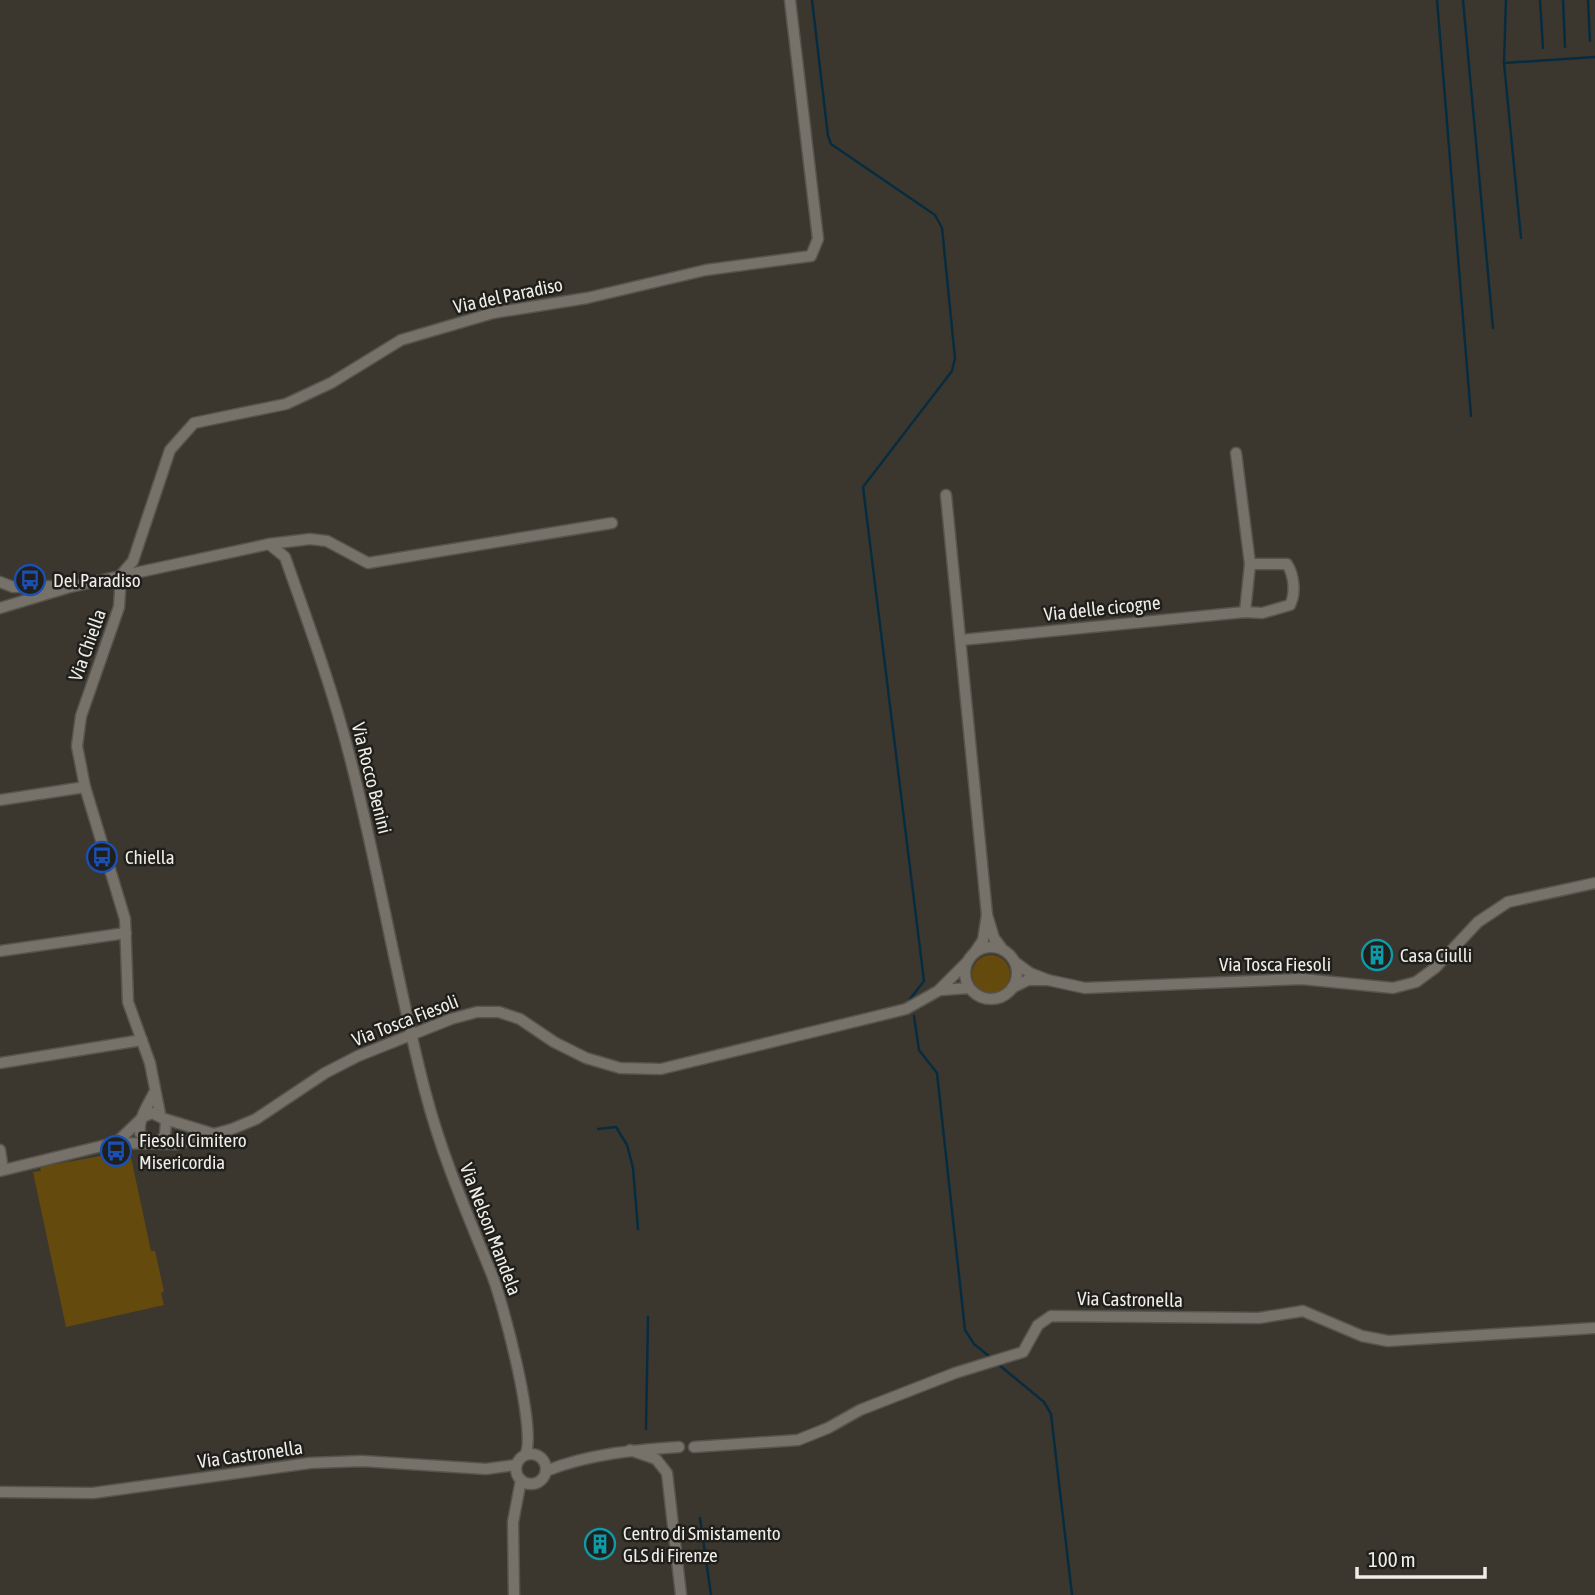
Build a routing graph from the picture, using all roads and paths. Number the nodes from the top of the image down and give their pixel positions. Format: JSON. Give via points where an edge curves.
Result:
{"nodes":[{"id":1,"x":790,"y":0,"type":"edge"},
{"id":2,"x":1236,"y":453,"type":"dead end"},
{"id":3,"x":946,"y":495,"type":"dead end"},
{"id":4,"x":612,"y":523,"type":"dead end"},
{"id":5,"x":269,"y":544,"type":"junction"},
{"id":6,"x":1250,"y":564,"type":"junction"},
{"id":7,"x":121,"y":575,"type":"junction"},
{"id":8,"x":3,"y":584,"type":"edge"},
{"id":9,"x":70,"y":587,"type":"junction"},
{"id":10,"x":3,"y":606,"type":"edge"},
{"id":11,"x":1245,"y":612,"type":"junction"},
{"id":12,"x":961,"y":640,"type":"junction"},
{"id":13,"x":85,"y":787,"type":"junction"},
{"id":14,"x":0,"y":800,"type":"edge"},
{"id":15,"x":1595,"y":883,"type":"edge"},
{"id":16,"x":987,"y":915,"type":"junction"},
{"id":17,"x":126,"y":933,"type":"junction"},
{"id":18,"x":1003,"y":950,"type":"junction"},
{"id":19,"x":0,"y":951,"type":"edge"},
{"id":20,"x":971,"y":957,"type":"junction"},
{"id":21,"x":1014,"y":960,"type":"junction"},
{"id":22,"x":1048,"y":980,"type":"junction"},
{"id":23,"x":970,"y":988,"type":"junction"},
{"id":24,"x":1012,"y":988,"type":"junction"},
{"id":25,"x":938,"y":991,"type":"junction"},
{"id":26,"x":412,"y":1034,"type":"junction"},
{"id":27,"x":142,"y":1040,"type":"junction"},
{"id":28,"x":0,"y":1063,"type":"edge"},
{"id":29,"x":155,"y":1093,"type":"junction"},
{"id":30,"x":162,"y":1116,"type":"junction"},
{"id":31,"x":143,"y":1117,"type":"junction"},
{"id":32,"x":215,"y":1134,"type":"junction"},
{"id":33,"x":115,"y":1143,"type":"junction"},
{"id":34,"x":153,"y":1143,"type":"junction"},
{"id":35,"x":0,"y":1150,"type":"edge"},
{"id":36,"x":2,"y":1171,"type":"edge"},
{"id":37,"x":1595,"y":1328,"type":"edge"},
{"id":38,"x":679,"y":1447,"type":"dead end"},
{"id":39,"x":694,"y":1447,"type":"dead end"},
{"id":40,"x":630,"y":1450,"type":"junction"},
{"id":41,"x":534,"y":1456,"type":"junction"},
{"id":42,"x":567,"y":1462,"type":"junction"},
{"id":43,"x":546,"y":1471,"type":"junction"},
{"id":44,"x":515,"y":1472,"type":"junction"},
{"id":45,"x":531,"y":1484,"type":"junction"},
{"id":46,"x":0,"y":1492,"type":"edge"},
{"id":47,"x":518,"y":1494,"type":"junction"},
{"id":48,"x":514,"y":1595,"type":"edge"},
{"id":49,"x":681,"y":1595,"type":"edge"}],
"edges":[{"from":1,"to":7,"type":"street","name":"Via del Paradiso","via":[[818,239],[811,256],[706,270],[587,298],[493,313],[401,340],[331,383],[286,404],[194,423],[170,450],[133,561]]},
{"from":2,"to":6,"type":"street"},
{"from":3,"to":12,"type":"street"},
{"from":4,"to":5,"type":"street","via":[[379,563],[360,562],[327,541]]},
{"from":5,"to":7,"type":"street"},
{"from":5,"to":26,"type":"street","name":"Via Rocco Benini","via":[[285,557],[341,722]]},
{"from":6,"to":11,"type":"street"},
{"from":6,"to":11,"type":"street","name":"Via delle cicogne","via":[[1287,564],[1293,598],[1282,609]]},
{"from":7,"to":9,"type":"street"},
{"from":7,"to":13,"type":"street","name":"Via Chiella","via":[[119,607],[77,732]]},
{"from":8,"to":9,"type":"street"},
{"from":8,"to":10,"type":"street","via":[[10,594]]},
{"from":9,"to":10,"type":"street"},
{"from":11,"to":12,"type":"street","name":"Via delle cicogne"},
{"from":12,"to":16,"type":"street"},
{"from":13,"to":14,"type":"street"},
{"from":13,"to":17,"type":"street","name":"Via Chiella"},
{"from":15,"to":22,"type":"street","name":"Via Tosca Fiesoli","via":[[1508,902],[1478,922],[1435,968],[1416,982],[1393,988],[1302,979],[1085,988]]},
{"from":16,"to":18,"type":"street"},
{"from":16,"to":20,"type":"street","via":[[983,940]]},
{"from":17,"to":19,"type":"street"},
{"from":17,"to":27,"type":"street","name":"Via Chiella","via":[[127,994]]},
{"from":18,"to":20,"type":"street","via":[[992,947]]},
{"from":18,"to":21,"type":"street","name":"Via Tosca Fiesoli"},
{"from":20,"to":23,"type":"street","via":[[965,975]]},
{"from":20,"to":25,"type":"street","name":"Via Tosca Fiesoli"},
{"from":21,"to":22,"type":"street","name":"Via Tosca Fiesoli","via":[[1024,970]]},
{"from":21,"to":24,"type":"street","via":[[1017,976]]},
{"from":22,"to":24,"type":"street","name":"Via Tosca Fiesoli","via":[[1028,980]]},
{"from":23,"to":24,"type":"street","name":"Via Tosca Fiesoli","via":[[989,999]]},
{"from":23,"to":25,"type":"street","name":"Via Tosca Fiesoli"},
{"from":25,"to":26,"type":"street","name":"Via Tosca Fiesoli","via":[[906,1009],[661,1069],[620,1068],[586,1058],[520,1019],[499,1012],[464,1014]]},
{"from":26,"to":32,"type":"street","name":"Via Tosca Fiesoli","via":[[343,1063],[256,1119]]},
{"from":26,"to":41,"type":"street","name":"Via Nelson Mandela","via":[[452,1179],[496,1282]]},
{"from":27,"to":28,"type":"street"},
{"from":27,"to":29,"type":"street","name":"Via Chiella"},
{"from":29,"to":30,"type":"street","name":"Via Chiella"},
{"from":29,"to":31,"type":"street"},
{"from":30,"to":31,"type":"street"},
{"from":30,"to":32,"type":"street"},
{"from":30,"to":34,"type":"street","via":[[168,1126],[166,1135]]},
{"from":31,"to":33,"type":"street","name":"Via Tosca Fiesoli"},
{"from":31,"to":34,"type":"street","via":[[140,1133]]},
{"from":32,"to":34,"type":"street","name":"Via Tosca Fiesoli","via":[[188,1142]]},
{"from":33,"to":34,"type":"street","name":"Via Tosca Fiesoli"},
{"from":33,"to":36,"type":"street","name":"Via Tosca Fiesoli"},
{"from":35,"to":36,"type":"street"},
{"from":37,"to":39,"type":"street","name":"Via Castronella","via":[[1388,1342],[1303,1311],[1259,1318],[1074,1314],[1044,1319],[1023,1352],[860,1410],[798,1440]]},
{"from":38,"to":40,"type":"street"},
{"from":40,"to":42,"type":"street"},
{"from":40,"to":49,"type":"street","via":[[656,1458],[667,1473]]},
{"from":41,"to":42,"type":"street"},
{"from":41,"to":43,"type":"street"},
{"from":41,"to":44,"type":"street"},
{"from":42,"to":43,"type":"street"},
{"from":43,"to":45,"type":"street","via":[[541,1481]]},
{"from":44,"to":45,"type":"street","name":"Via Castronella"},
{"from":44,"to":46,"type":"street","name":"Via Castronella","via":[[362,1461],[310,1463],[93,1493]]},
{"from":44,"to":47,"type":"street"},
{"from":45,"to":47,"type":"street"},
{"from":47,"to":48,"type":"street","via":[[513,1522]]}]}
